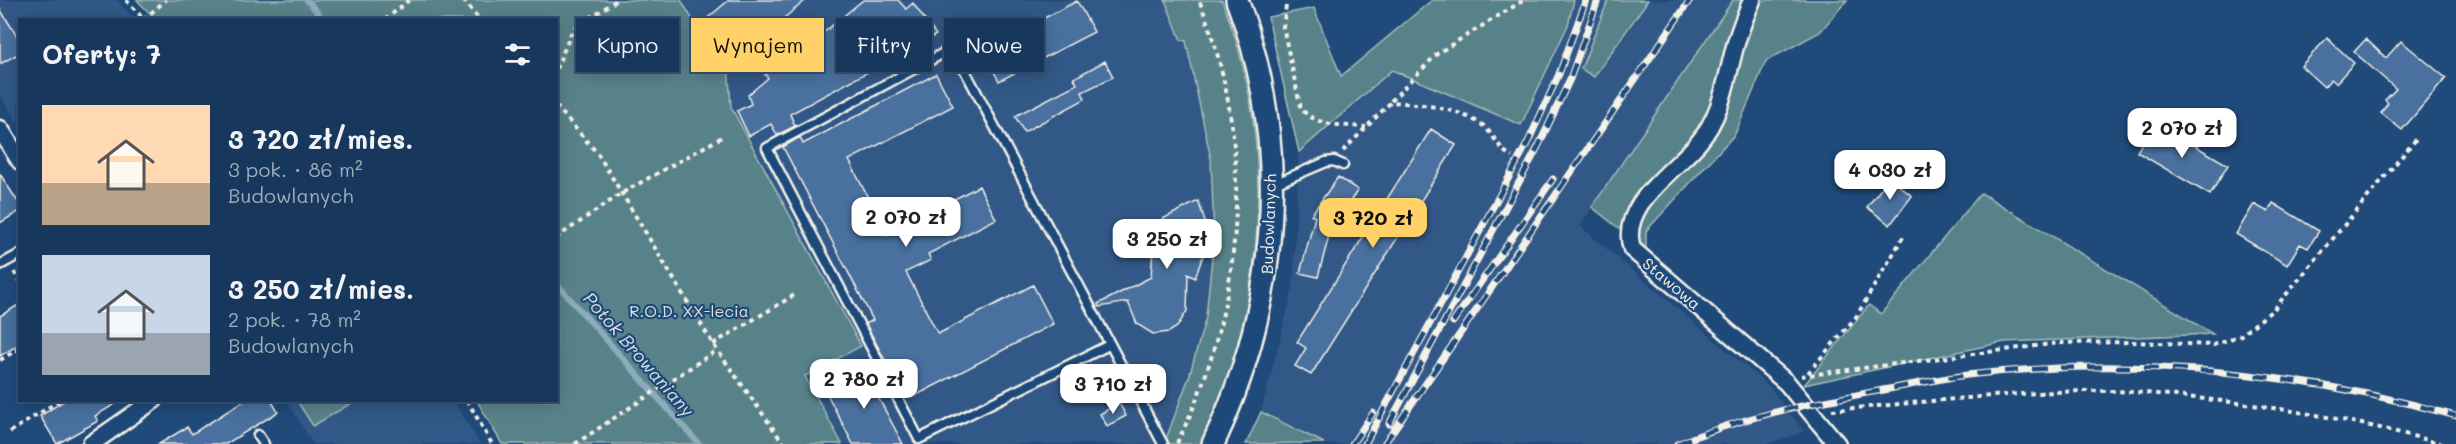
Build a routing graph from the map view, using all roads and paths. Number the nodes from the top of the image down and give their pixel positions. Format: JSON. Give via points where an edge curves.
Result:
{"nodes":[{"id":1,"x":126,"y":0,"type":"edge"},
{"id":2,"x":166,"y":0,"type":"edge"},
{"id":3,"x":409,"y":0,"type":"edge"},
{"id":4,"x":463,"y":0,"type":"edge"},
{"id":5,"x":617,"y":0,"type":"edge"},
{"id":6,"x":1199,"y":0,"type":"edge"},
{"id":7,"x":1237,"y":0,"type":"edge"},
{"id":8,"x":1524,"y":0,"type":"edge"},
{"id":9,"x":1752,"y":0,"type":"edge"},
{"id":10,"x":1286,"y":6,"type":"dead end"},
{"id":11,"x":144,"y":18,"type":"edge"},
{"id":12,"x":146,"y":18,"type":"edge"},
{"id":13,"x":387,"y":18,"type":"edge"},
{"id":14,"x":478,"y":18,"type":"edge"},
{"id":15,"x":558,"y":64,"type":"edge"},
{"id":16,"x":1390,"y":102,"type":"junction"},
{"id":17,"x":558,"y":108,"type":"edge"},
{"id":18,"x":1366,"y":127,"type":"junction"},
{"id":19,"x":0,"y":129,"type":"edge"},
{"id":20,"x":724,"y":136,"type":"dead end"},
{"id":21,"x":2418,"y":136,"type":"dead end"},
{"id":22,"x":1512,"y":157,"type":"dead end"},
{"id":23,"x":18,"y":158,"type":"edge"},
{"id":24,"x":1334,"y":160,"type":"junction"},
{"id":25,"x":1342,"y":165,"type":"dead end"},
{"id":26,"x":1271,"y":185,"type":"junction"},
{"id":27,"x":622,"y":193,"type":"junction"},
{"id":28,"x":558,"y":237,"type":"edge"},
{"id":29,"x":1903,"y":237,"type":"dead end"},
{"id":30,"x":18,"y":255,"type":"edge"},
{"id":31,"x":0,"y":266,"type":"edge"},
{"id":32,"x":796,"y":294,"type":"dead end"},
{"id":33,"x":713,"y":344,"type":"junction"},
{"id":34,"x":1109,"y":345,"type":"junction"},
{"id":35,"x":18,"y":349,"type":"edge"},
{"id":36,"x":717,"y":350,"type":"junction"},
{"id":37,"x":1,"y":358,"type":"edge"},
{"id":38,"x":1807,"y":373,"type":"junction"},
{"id":39,"x":1786,"y":383,"type":"junction"},
{"id":40,"x":57,"y":402,"type":"edge"},
{"id":41,"x":151,"y":402,"type":"edge"},
{"id":42,"x":468,"y":402,"type":"edge"},
{"id":43,"x":1814,"y":412,"type":"junction"},
{"id":44,"x":10,"y":432,"type":"dead end"},
{"id":45,"x":258,"y":435,"type":"dead end"},
{"id":46,"x":91,"y":444,"type":"edge"},
{"id":47,"x":264,"y":444,"type":"edge"},
{"id":48,"x":492,"y":444,"type":"edge"},
{"id":49,"x":575,"y":444,"type":"edge"},
{"id":50,"x":784,"y":444,"type":"edge"},
{"id":51,"x":1163,"y":444,"type":"edge"},
{"id":52,"x":1176,"y":444,"type":"edge"},
{"id":53,"x":1213,"y":444,"type":"edge"},
{"id":54,"x":1838,"y":444,"type":"edge"},
{"id":55,"x":2442,"y":444,"type":"edge"}],
"edges":[{"from":1,"to":11,"type":"path"},
{"from":2,"to":12,"type":"path"},
{"from":3,"to":13,"type":"path"},
{"from":4,"to":14,"type":"path"},
{"from":5,"to":15,"type":"path","via":[[573,29]]},
{"from":6,"to":52,"type":"path","via":[[1219,67],[1233,139],[1234,255],[1220,334],[1196,404]]},
{"from":7,"to":26,"type":"street","name":"Budowlanych","via":[[1256,60],[1267,116]]},
{"from":8,"to":16,"type":"path","via":[[1438,53]]},
{"from":9,"to":39,"type":"street","name":"Stawowa","via":[[1718,111],[1699,142],[1646,197],[1634,214],[1628,235],[1632,249]]},
{"from":10,"to":18,"type":"path","via":[[1283,27],[1301,109],[1322,123]]},
{"from":16,"to":18,"type":"path"},
{"from":16,"to":22,"type":"path","via":[[1434,105],[1482,124],[1503,152]]},
{"from":17,"to":27,"type":"path","via":[[598,154]]},
{"from":18,"to":24,"type":"path"},
{"from":19,"to":23,"type":"street"},
{"from":20,"to":27,"type":"path"},
{"from":21,"to":38,"type":"path","via":[[2274,309],[2241,335],[2213,345],[2059,343]]},
{"from":24,"to":25,"type":"lane"},
{"from":24,"to":26,"type":"lane"},
{"from":26,"to":53,"type":"street","name":"Budowlanych","via":[[1266,281],[1248,356]]},
{"from":27,"to":28,"type":"path"},
{"from":27,"to":33,"type":"path"},
{"from":29,"to":38,"type":"path","via":[[1856,317]]},
{"from":30,"to":31,"type":"lane"},
{"from":32,"to":33,"type":"path"},
{"from":33,"to":36,"type":"path"},
{"from":34,"to":34,"type":"lane","via":[[953,48],[767,148],[919,439]]},
{"from":34,"to":51,"type":"lane"},
{"from":35,"to":37,"type":"path"},
{"from":36,"to":49,"type":"path"},
{"from":36,"to":50,"type":"path"},
{"from":38,"to":39,"type":"path"},
{"from":39,"to":43,"type":"street","name":"Stawowa"},
{"from":40,"to":44,"type":"path"},
{"from":41,"to":46,"type":"street"},
{"from":42,"to":48,"type":"path"},
{"from":43,"to":54,"type":"street","name":"Stawowa"},
{"from":43,"to":55,"type":"path","via":[[2050,393],[2142,392],[2286,409]]},
{"from":45,"to":47,"type":"lane"}]}
